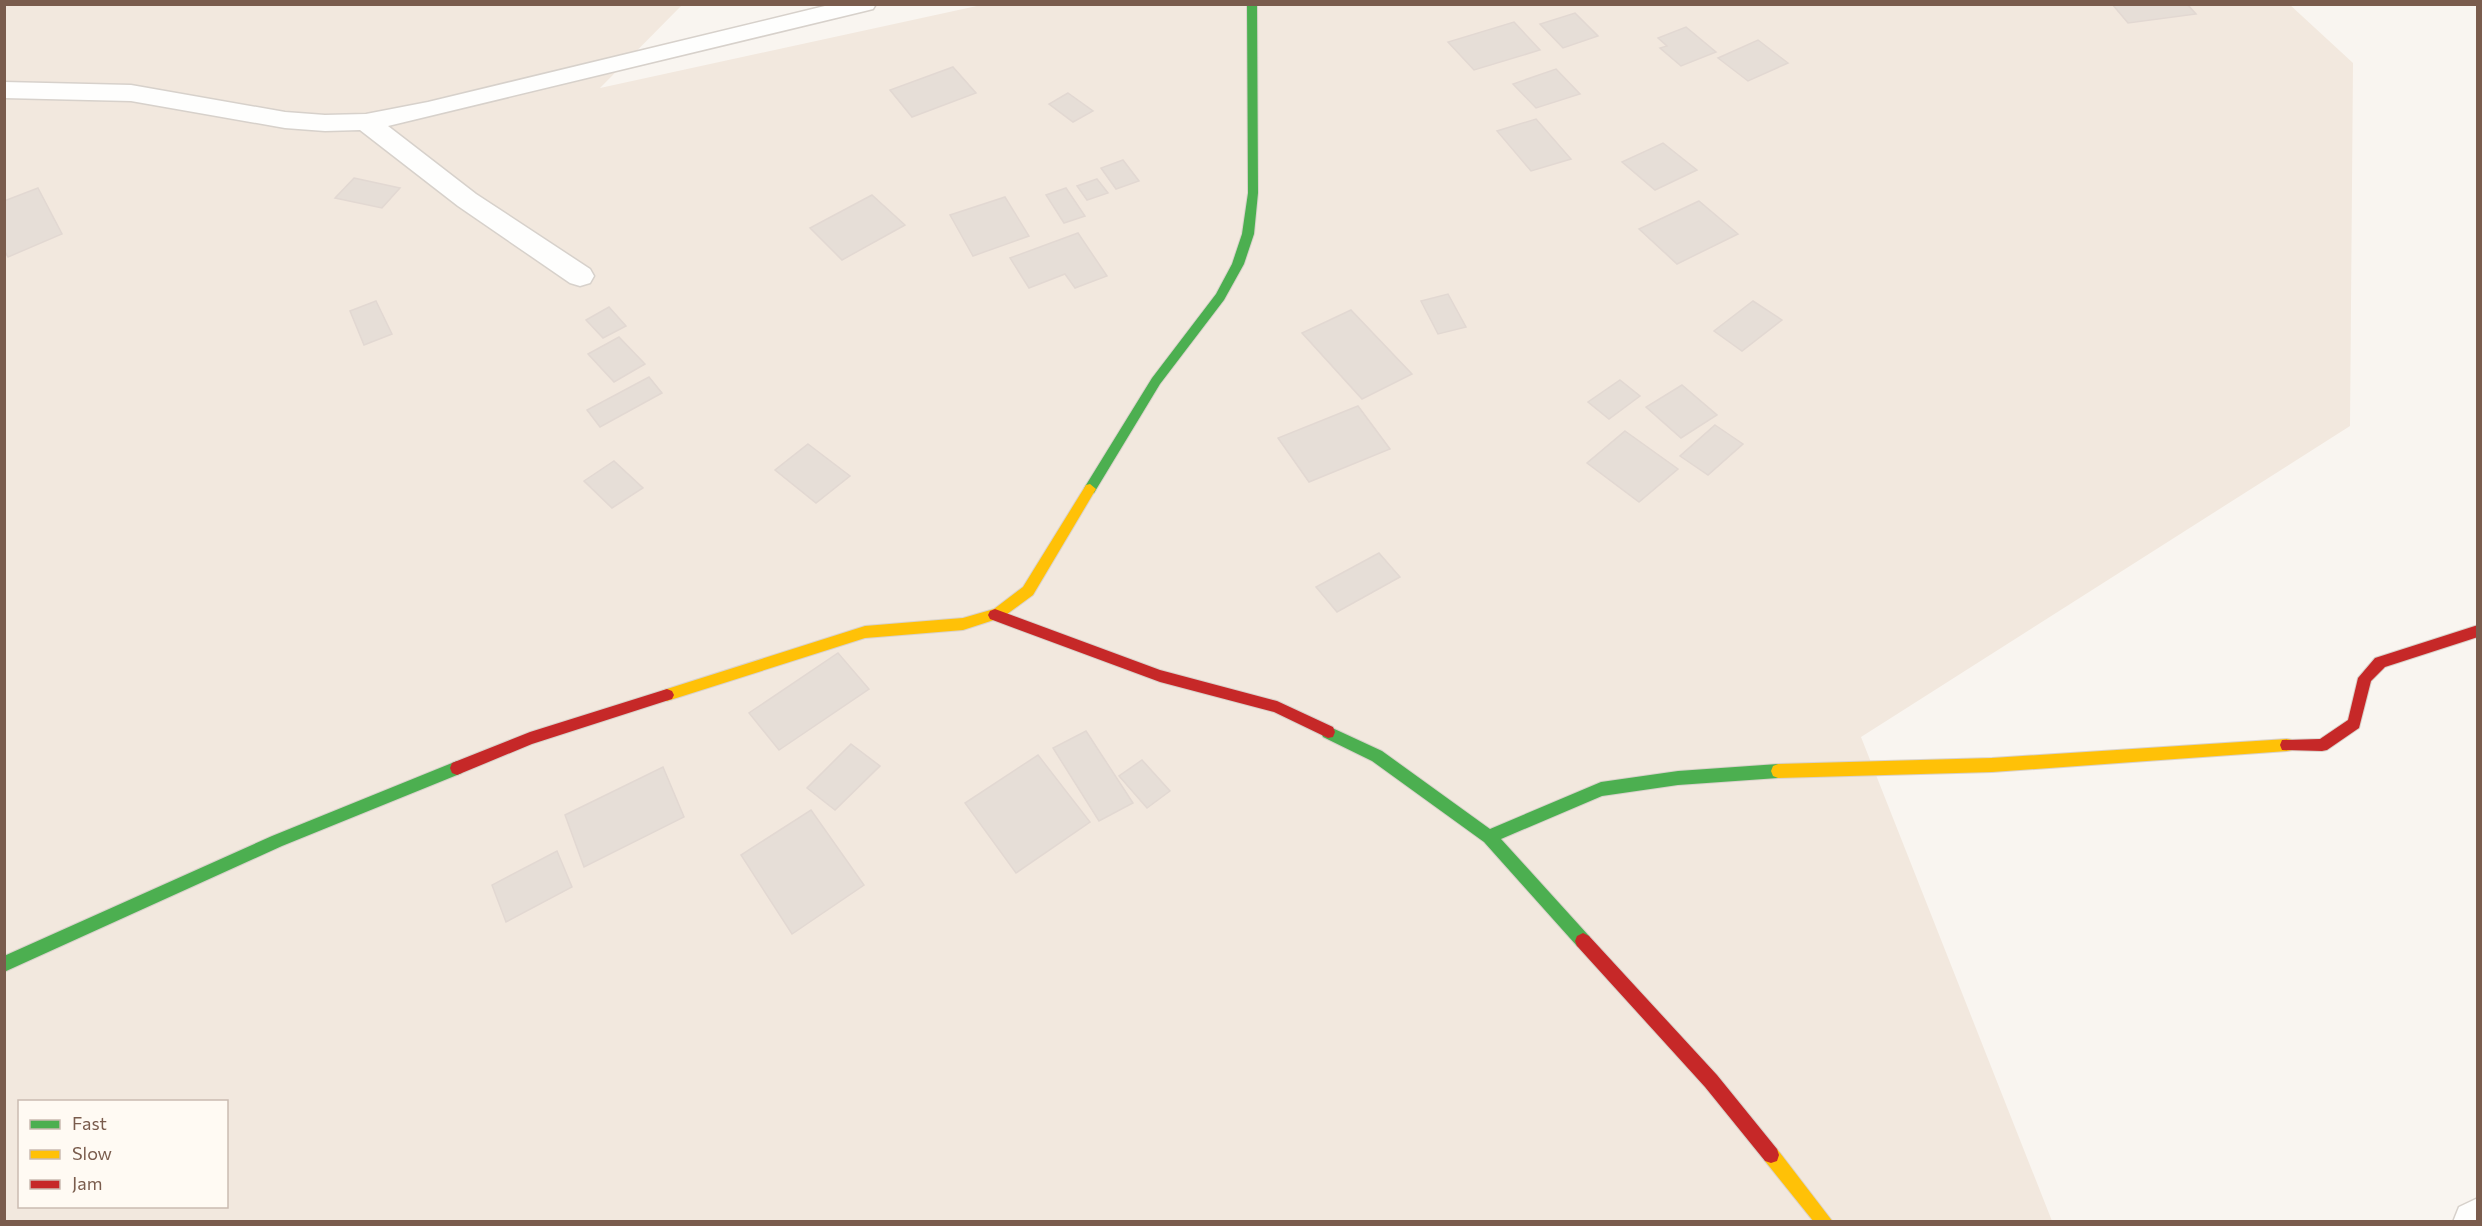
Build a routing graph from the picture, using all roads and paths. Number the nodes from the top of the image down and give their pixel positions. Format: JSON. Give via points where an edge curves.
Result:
{"nodes":[{"id":1,"x":865,"y":4,"type":"edge"},
{"id":2,"x":1252,"y":4,"type":"edge"},
{"id":3,"x":4,"y":90,"type":"edge"},
{"id":4,"x":366,"y":122,"type":"junction"},
{"id":5,"x":580,"y":276,"type":"dead end"},
{"id":6,"x":996,"y":615,"type":"junction"},
{"id":7,"x":2478,"y":631,"type":"edge"},
{"id":8,"x":1489,"y":837,"type":"junction"},
{"id":9,"x":4,"y":964,"type":"edge"},
{"id":10,"x":1825,"y":1221,"type":"edge"}],
"edges":[{"from":1,"to":4,"type":"street","via":[[428,111]]},
{"from":2,"to":6,"type":"street","via":[[1253,193],[1248,234],[1238,264],[1220,297],[1156,381],[1028,591]]},
{"from":3,"to":4,"type":"street","via":[[131,93],[285,120]]},
{"from":4,"to":5,"type":"street","via":[[467,200]]},
{"from":6,"to":8,"type":"street","via":[[1160,676],[1277,707],[1377,756]]},
{"from":6,"to":9,"type":"street","via":[[949,627],[865,632],[530,738],[276,841]]},
{"from":7,"to":8,"type":"street","via":[[2380,662],[2365,678],[2354,724],[2322,745],[2267,745],[1992,765],[1817,768],[1678,778],[1601,789]]},
{"from":8,"to":10,"type":"street","via":[[1711,1081]]}]}
